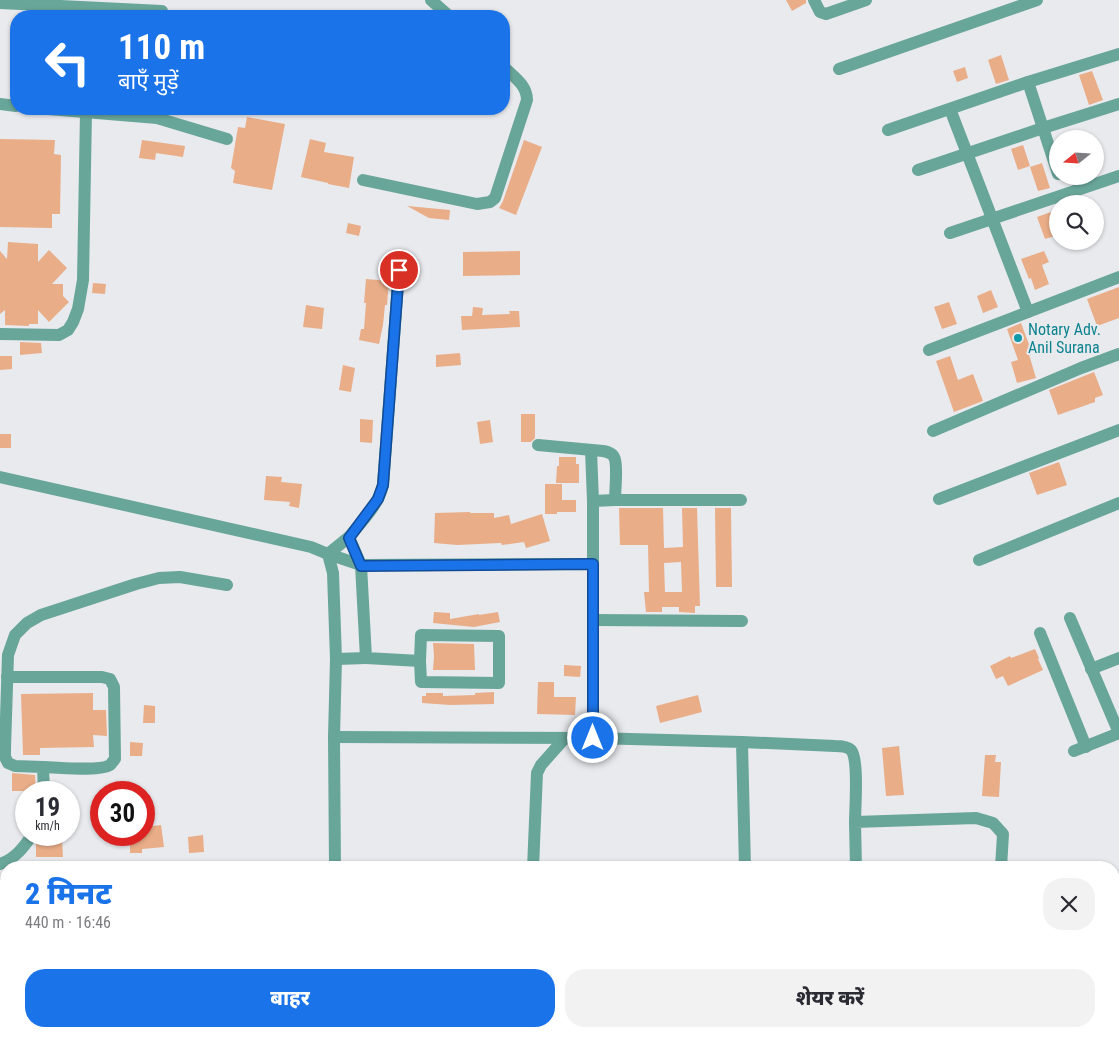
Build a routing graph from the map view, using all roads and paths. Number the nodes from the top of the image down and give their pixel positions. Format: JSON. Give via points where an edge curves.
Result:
{"nodes":[{"id":1,"x":431,"y":0,"type":"edge"},
{"id":2,"x":814,"y":0,"type":"edge"},
{"id":3,"x":866,"y":0,"type":"edge"},
{"id":4,"x":1037,"y":0,"type":"edge"},
{"id":5,"x":4,"y":2,"type":"edge"},
{"id":6,"x":162,"y":9,"type":"edge"},
{"id":7,"x":442,"y":10,"type":"edge"},
{"id":8,"x":1119,"y":54,"type":"edge"},
{"id":9,"x":839,"y":69,"type":"dead end"},
{"id":10,"x":510,"y":73,"type":"edge"},
{"id":11,"x":1028,"y":82,"type":"junction"},
{"id":12,"x":1119,"y":104,"type":"edge"},
{"id":13,"x":950,"y":109,"type":"junction"},
{"id":14,"x":86,"y":115,"type":"edge"},
{"id":15,"x":160,"y":115,"type":"edge"},
{"id":16,"x":1043,"y":128,"type":"junction"},
{"id":17,"x":888,"y":130,"type":"dead end"},
{"id":18,"x":228,"y":139,"type":"dead end"},
{"id":19,"x":1049,"y":147,"type":"edge"},
{"id":20,"x":966,"y":153,"type":"junction"},
{"id":21,"x":918,"y":170,"type":"dead end"},
{"id":22,"x":1119,"y":176,"type":"edge"},
{"id":23,"x":363,"y":180,"type":"dead end"},
{"id":24,"x":1061,"y":185,"type":"edge"},
{"id":25,"x":1064,"y":195,"type":"joint"},
{"id":26,"x":1049,"y":200,"type":"edge"},
{"id":27,"x":992,"y":219,"type":"junction"},
{"id":28,"x":950,"y":233,"type":"dead end"},
{"id":29,"x":399,"y":270,"type":"dead end"},
{"id":30,"x":1119,"y":277,"type":"edge"},
{"id":31,"x":1028,"y":312,"type":"junction"},
{"id":32,"x":0,"y":334,"type":"edge"},
{"id":33,"x":929,"y":350,"type":"dead end"},
{"id":34,"x":1119,"y":354,"type":"edge"},
{"id":35,"x":1119,"y":430,"type":"edge"},
{"id":36,"x":933,"y":431,"type":"dead end"},
{"id":37,"x":538,"y":445,"type":"dead end"},
{"id":38,"x":591,"y":450,"type":"junction"},
{"id":39,"x":0,"y":477,"type":"edge"},
{"id":40,"x":939,"y":499,"type":"dead end"},
{"id":41,"x":614,"y":500,"type":"junction"},
{"id":42,"x":742,"y":500,"type":"dead end"},
{"id":43,"x":593,"y":501,"type":"junction"},
{"id":44,"x":1119,"y":503,"type":"edge"},
{"id":45,"x":349,"y":538,"type":"junction"},
{"id":46,"x":328,"y":554,"type":"junction"},
{"id":47,"x":979,"y":560,"type":"dead end"},
{"id":48,"x":593,"y":564,"type":"junction"},
{"id":49,"x":361,"y":566,"type":"junction"},
{"id":50,"x":227,"y":585,"type":"dead end"},
{"id":51,"x":1070,"y":618,"type":"dead end"},
{"id":52,"x":593,"y":620,"type":"junction"},
{"id":53,"x":742,"y":621,"type":"dead end"},
{"id":54,"x":1040,"y":632,"type":"dead end"},
{"id":55,"x":366,"y":658,"type":"junction"},
{"id":56,"x":1119,"y":658,"type":"edge"},
{"id":57,"x":336,"y":659,"type":"junction"},
{"id":58,"x":420,"y":661,"type":"junction"},
{"id":59,"x":1091,"y":669,"type":"junction"},
{"id":60,"x":7,"y":677,"type":"junction"},
{"id":61,"x":1119,"y":733,"type":"edge"},
{"id":62,"x":334,"y":737,"type":"junction"},
{"id":63,"x":565,"y":738,"type":"junction"},
{"id":64,"x":593,"y":738,"type":"junction"},
{"id":65,"x":742,"y":742,"type":"junction"},
{"id":66,"x":43,"y":767,"type":"junction"},
{"id":67,"x":44,"y":781,"type":"edge"},
{"id":68,"x":855,"y":822,"type":"junction"},
{"id":69,"x":24,"y":846,"type":"edge"},
{"id":70,"x":6,"y":861,"type":"edge"},
{"id":71,"x":336,"y":861,"type":"edge"},
{"id":72,"x":533,"y":861,"type":"edge"},
{"id":73,"x":745,"y":861,"type":"edge"},
{"id":74,"x":856,"y":861,"type":"edge"},
{"id":75,"x":1001,"y":861,"type":"edge"}],
"edges":[{"from":1,"to":7,"type":"street"},
{"from":2,"to":3,"type":"street","via":[[820,12],[826,14]]},
{"from":4,"to":9,"type":"street"},
{"from":5,"to":6,"type":"street"},
{"from":8,"to":11,"type":"street"},
{"from":10,"to":23,"type":"street","via":[[524,86],[526,100],[490,202],[477,204]]},
{"from":11,"to":13,"type":"street"},
{"from":11,"to":16,"type":"street"},
{"from":12,"to":16,"type":"street"},
{"from":13,"to":17,"type":"street"},
{"from":13,"to":20,"type":"street"},
{"from":14,"to":32,"type":"street","via":[[83,280],[73,322],[59,335]]},
{"from":15,"to":18,"type":"street"},
{"from":16,"to":19,"type":"street"},
{"from":16,"to":20,"type":"street"},
{"from":20,"to":21,"type":"street"},
{"from":20,"to":27,"type":"street"},
{"from":22,"to":25,"type":"street"},
{"from":24,"to":25,"type":"street"},
{"from":26,"to":27,"type":"street"},
{"from":27,"to":28,"type":"street"},
{"from":27,"to":31,"type":"street"},
{"from":29,"to":45,"type":"street","via":[[383,485],[378,499]]},
{"from":30,"to":31,"type":"street"},
{"from":31,"to":33,"type":"street"},
{"from":34,"to":36,"type":"street"},
{"from":35,"to":40,"type":"street"},
{"from":37,"to":38,"type":"street"},
{"from":38,"to":41,"type":"street","via":[[608,452],[614,457]]},
{"from":38,"to":43,"type":"street"},
{"from":39,"to":46,"type":"street","via":[[311,547]]},
{"from":41,"to":42,"type":"street"},
{"from":41,"to":43,"type":"street"},
{"from":43,"to":48,"type":"street"},
{"from":44,"to":47,"type":"street"},
{"from":45,"to":46,"type":"street"},
{"from":45,"to":49,"type":"street"},
{"from":46,"to":49,"type":"street"},
{"from":46,"to":57,"type":"street"},
{"from":48,"to":49,"type":"street"},
{"from":48,"to":52,"type":"street"},
{"from":49,"to":55,"type":"street"},
{"from":50,"to":60,"type":"street","via":[[159,578],[41,615],[15,635],[8,655]]},
{"from":51,"to":59,"type":"street"},
{"from":52,"to":53,"type":"street"},
{"from":52,"to":64,"type":"street"},
{"from":54,"to":61,"type":"street","via":[[1080,749]]},
{"from":55,"to":57,"type":"street"},
{"from":55,"to":58,"type":"street"},
{"from":56,"to":59,"type":"street"},
{"from":57,"to":62,"type":"street"},
{"from":58,"to":58,"type":"street","via":[[421,635],[499,636],[499,683],[421,682]]},
{"from":59,"to":61,"type":"street"},
{"from":60,"to":66,"type":"street","via":[[5,757],[15,766]]},
{"from":60,"to":66,"type":"street","via":[[102,677],[110,679],[114,687],[115,759],[110,765],[92,769]]},
{"from":62,"to":63,"type":"street"},
{"from":62,"to":71,"type":"street"},
{"from":63,"to":64,"type":"street"},
{"from":63,"to":72,"type":"street","via":[[537,772]]},
{"from":64,"to":65,"type":"street"},
{"from":65,"to":68,"type":"street","via":[[835,746],[850,750],[856,768]]},
{"from":65,"to":73,"type":"street"},
{"from":66,"to":67,"type":"street"},
{"from":68,"to":74,"type":"street"},
{"from":68,"to":75,"type":"street","via":[[976,818],[993,823],[1003,834]]},
{"from":69,"to":70,"type":"street"}]}
